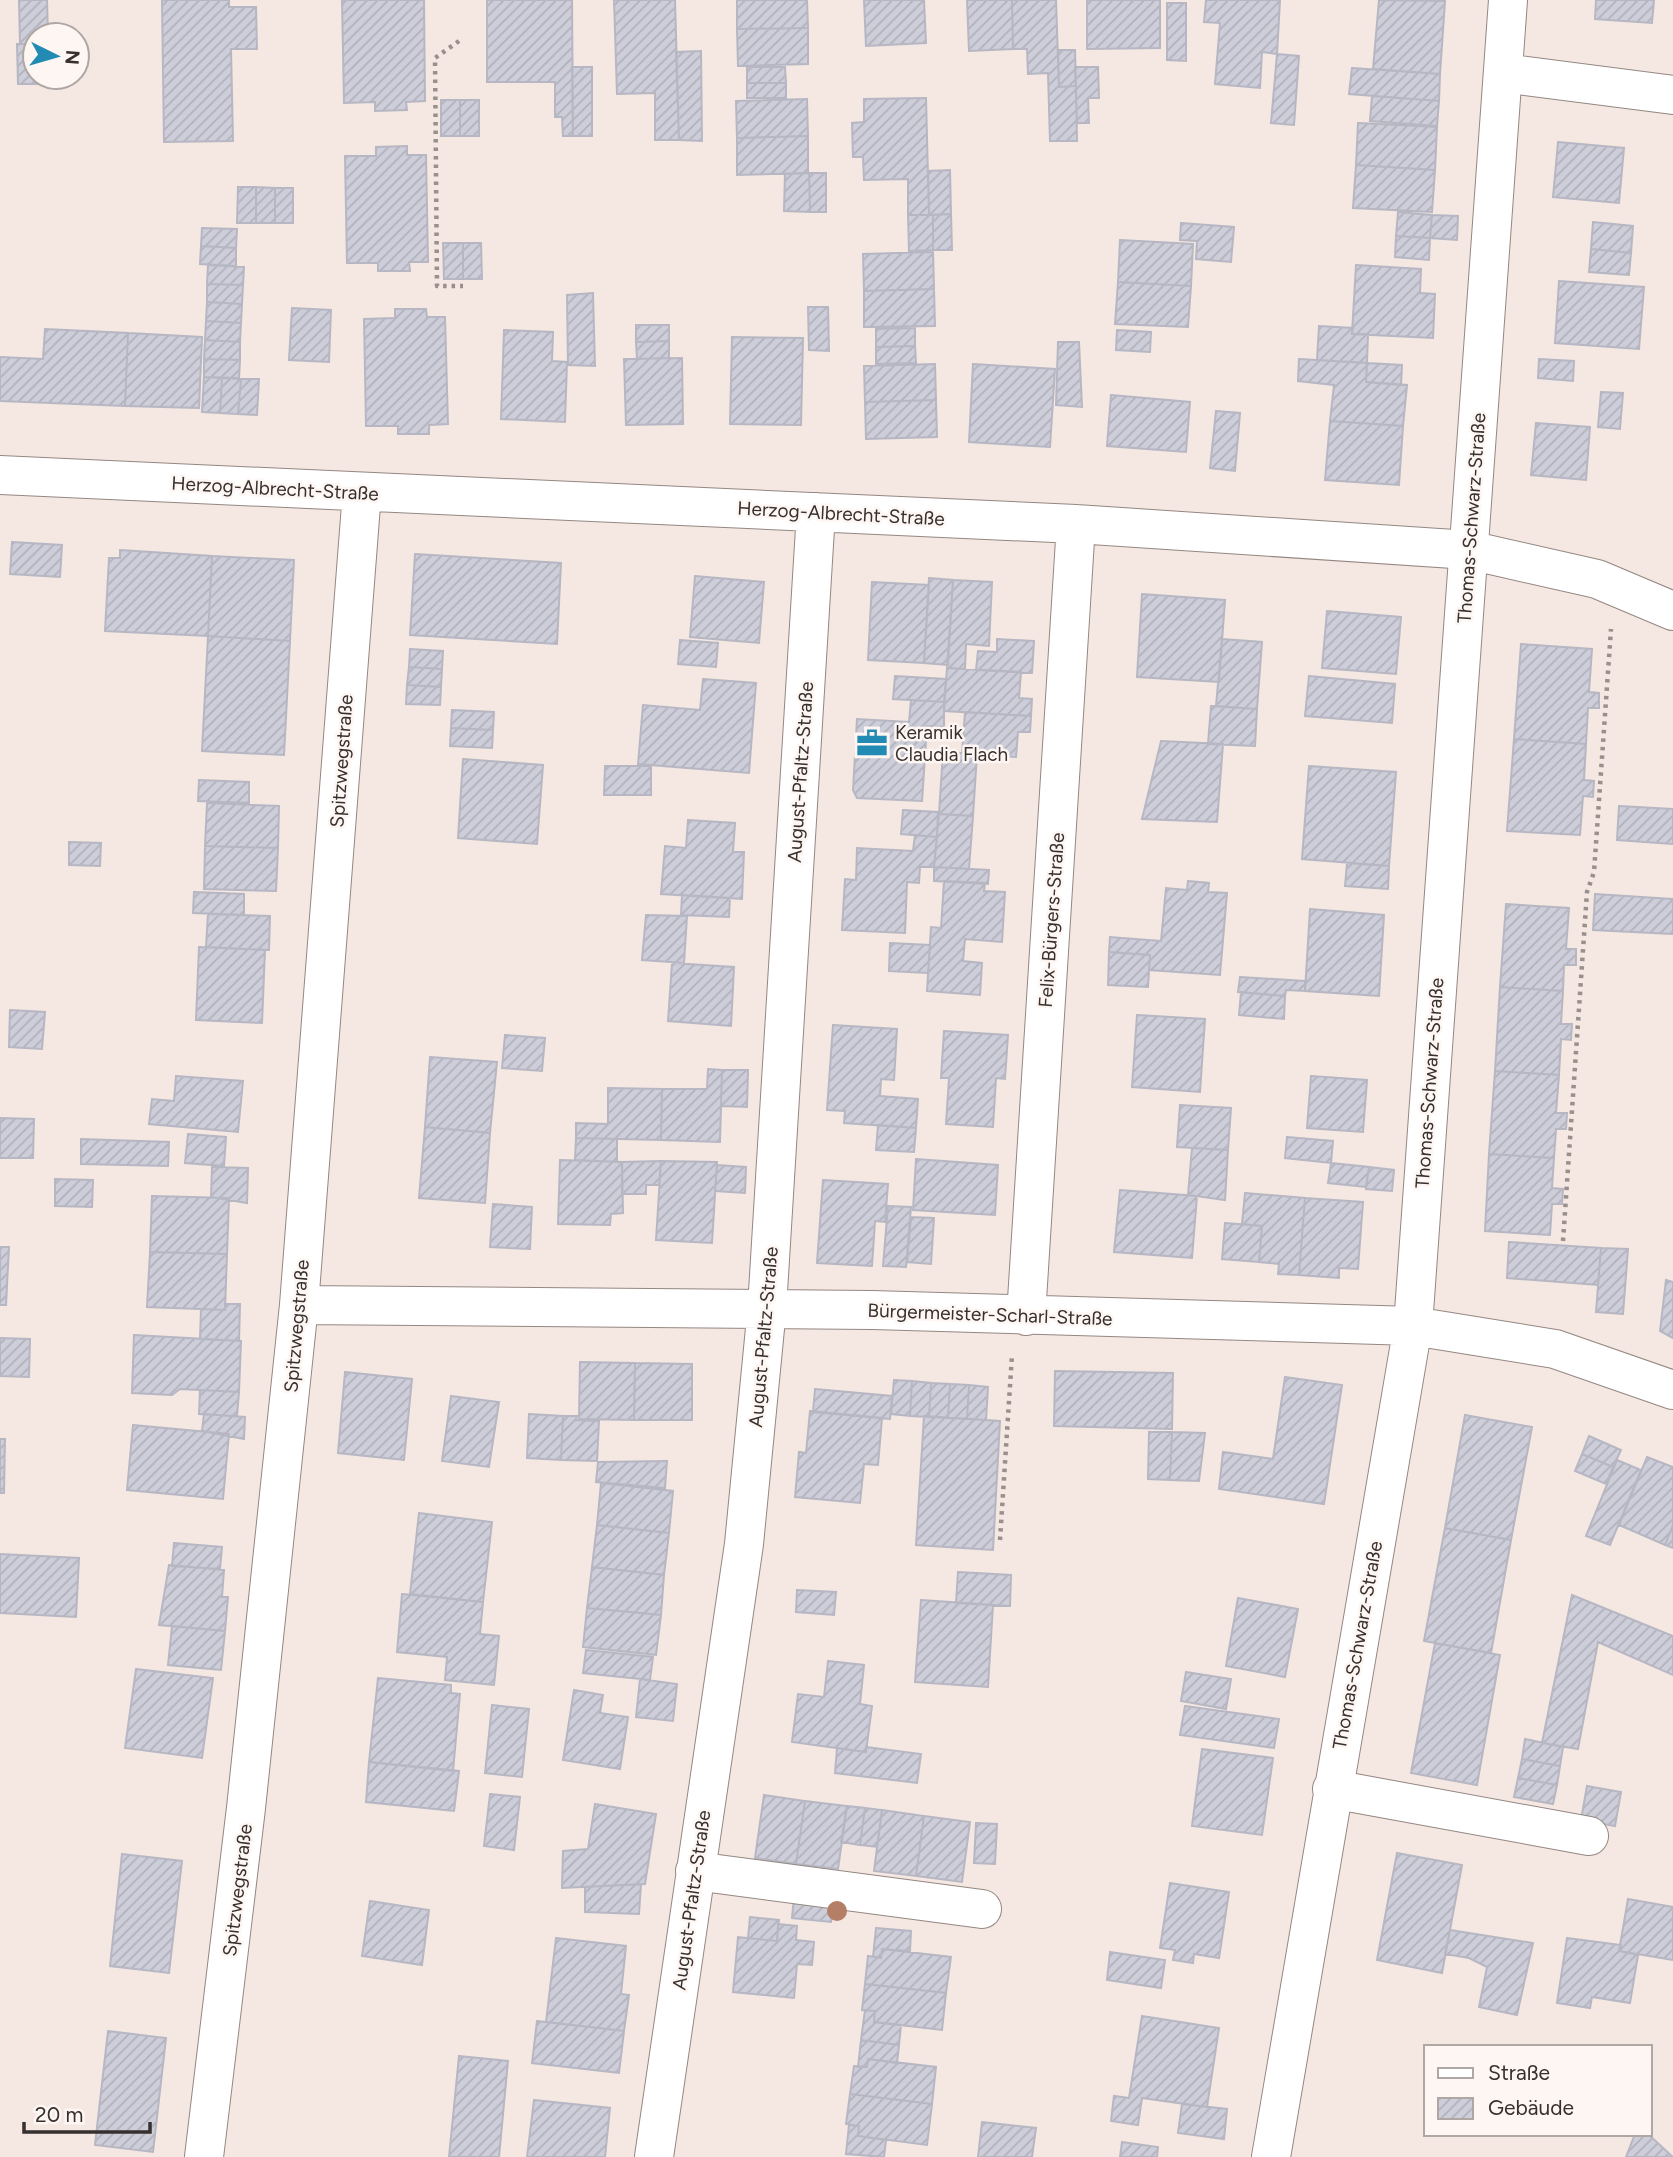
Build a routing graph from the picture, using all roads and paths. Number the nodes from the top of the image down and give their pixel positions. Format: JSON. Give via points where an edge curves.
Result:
{"nodes":[{"id":1,"x":1508,"y":0,"type":"edge"},
{"id":2,"x":459,"y":41,"type":"dead end"},
{"id":3,"x":1503,"y":73,"type":"junction"},
{"id":4,"x":1673,"y":95,"type":"edge"},
{"id":5,"x":463,"y":286,"type":"dead end"},
{"id":6,"x":0,"y":475,"type":"edge"},
{"id":7,"x":362,"y":492,"type":"junction"},
{"id":8,"x":816,"y":512,"type":"junction"},
{"id":9,"x":1076,"y":524,"type":"junction"},
{"id":10,"x":1469,"y":550,"type":"junction"},
{"id":11,"x":1614,"y":584,"type":"junction"},
{"id":12,"x":1673,"y":611,"type":"edge"},
{"id":13,"x":1563,"y":1241,"type":"dead end"},
{"id":14,"x":299,"y":1305,"type":"junction"},
{"id":15,"x":767,"y":1308,"type":"junction"},
{"id":16,"x":1021,"y":1316,"type":"junction"},
{"id":17,"x":1413,"y":1326,"type":"junction"},
{"id":18,"x":1673,"y":1390,"type":"edge"},
{"id":19,"x":1000,"y":1540,"type":"dead end"},
{"id":20,"x":1332,"y":1789,"type":"junction"},
{"id":21,"x":1589,"y":1836,"type":"dead end"},
{"id":22,"x":695,"y":1871,"type":"junction"},
{"id":23,"x":982,"y":1909,"type":"dead end"},
{"id":24,"x":204,"y":2157,"type":"edge"},
{"id":25,"x":654,"y":2157,"type":"edge"},
{"id":26,"x":1271,"y":2157,"type":"edge"}],
"edges":[{"from":1,"to":3,"type":"street","name":"Thomas-Schwarz-Straße"},
{"from":2,"to":5,"type":"path","via":[[435,58],[437,286]]},
{"from":3,"to":4,"type":"street"},
{"from":3,"to":10,"type":"street","name":"Thomas-Schwarz-Straße"},
{"from":6,"to":7,"type":"street","name":"Herzog-Albrecht-Straße"},
{"from":7,"to":8,"type":"street","name":"Herzog-Albrecht-Straße"},
{"from":7,"to":14,"type":"street","name":"Spitzwegstraße"},
{"from":8,"to":9,"type":"street","name":"Herzog-Albrecht-Straße"},
{"from":8,"to":15,"type":"street","name":"August-Pfaltz-Straße"},
{"from":9,"to":10,"type":"street","name":"Herzog-Albrecht-Straße"},
{"from":9,"to":16,"type":"street","name":"Felix-Bürgers-Straße"},
{"from":10,"to":11,"type":"street","name":"Herzog-Albrecht-Straße"},
{"from":10,"to":17,"type":"street","name":"Thomas-Schwarz-Straße"},
{"from":11,"to":12,"type":"street","name":"Herzog-Albrecht-Straße"},
{"from":11,"to":13,"type":"path"},
{"from":14,"to":15,"type":"street","name":"Bürgermeister-Scharl-Straße"},
{"from":14,"to":24,"type":"street","name":"Spitzwegstraße","via":[[248,1794]]},
{"from":15,"to":16,"type":"street","name":"Bürgermeister-Scharl-Straße"},
{"from":15,"to":22,"type":"street","name":"August-Pfaltz-Straße","via":[[744,1544]]},
{"from":16,"to":17,"type":"street","name":"Bürgermeister-Scharl-Straße"},
{"from":16,"to":19,"type":"path"},
{"from":17,"to":18,"type":"street","name":"Bürgermeister-Scharl-Straße","via":[[1555,1349]]},
{"from":17,"to":20,"type":"street","name":"Thomas-Schwarz-Straße"},
{"from":20,"to":21,"type":"street"},
{"from":20,"to":26,"type":"street","name":"Thomas-Schwarz-Straße"},
{"from":22,"to":23,"type":"street"},
{"from":22,"to":25,"type":"street","name":"August-Pfaltz-Straße"}]}
